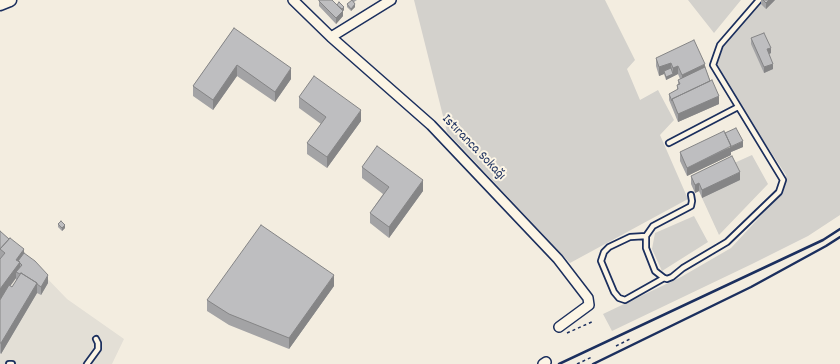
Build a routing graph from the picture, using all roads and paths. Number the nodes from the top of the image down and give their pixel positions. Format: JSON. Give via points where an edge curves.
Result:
{"nodes":[{"id":1,"x":10,"y":0,"type":"edge"},
{"id":2,"x":293,"y":0,"type":"edge"},
{"id":3,"x":391,"y":0,"type":"edge"},
{"id":4,"x":759,"y":0,"type":"edge"},
{"id":5,"x":0,"y":4,"type":"edge"},
{"id":6,"x":331,"y":37,"type":"junction"},
{"id":7,"x":738,"y":107,"type":"junction"},
{"id":8,"x":668,"y":143,"type":"dead end"},
{"id":9,"x":691,"y":195,"type":"dead end"},
{"id":10,"x":646,"y":236,"type":"junction"},
{"id":11,"x":664,"y":278,"type":"junction"},
{"id":12,"x":594,"y":321,"type":"dead end"},
{"id":13,"x":560,"y":327,"type":"dead end"},
{"id":14,"x":567,"y":333,"type":"dead end"},
{"id":15,"x":632,"y":338,"type":"dead end"},
{"id":16,"x":96,"y":339,"type":"dead end"},
{"id":17,"x":616,"y":346,"type":"dead end"},
{"id":18,"x":592,"y":357,"type":"dead end"},
{"id":19,"x":87,"y":364,"type":"edge"},
{"id":20,"x":577,"y":364,"type":"edge"}],
"edges":[{"from":1,"to":5,"type":"street"},
{"from":2,"to":6,"type":"street","name":"Istıranca Sokağı"},
{"from":3,"to":6,"type":"street"},
{"from":4,"to":7,"type":"lane","via":[[720,45],[713,65]]},
{"from":6,"to":13,"type":"street","name":"Istıranca Sokağı","via":[[432,125],[562,265],[588,298],[589,305]]},
{"from":7,"to":8,"type":"lane"},
{"from":7,"to":11,"type":"lane","via":[[783,180],[779,192],[727,242],[672,277]]},
{"from":9,"to":10,"type":"lane","via":[[690,206],[653,226]]},
{"from":10,"to":11,"type":"lane","via":[[646,248],[655,271]]},
{"from":10,"to":11,"type":"lane","via":[[630,237],[604,252],[601,261],[614,292],[625,300]]},
{"from":12,"to":14,"type":"path"},
{"from":15,"to":17,"type":"path"},
{"from":16,"to":19,"type":"lane","via":[[98,349]]},
{"from":18,"to":20,"type":"path"}]}
